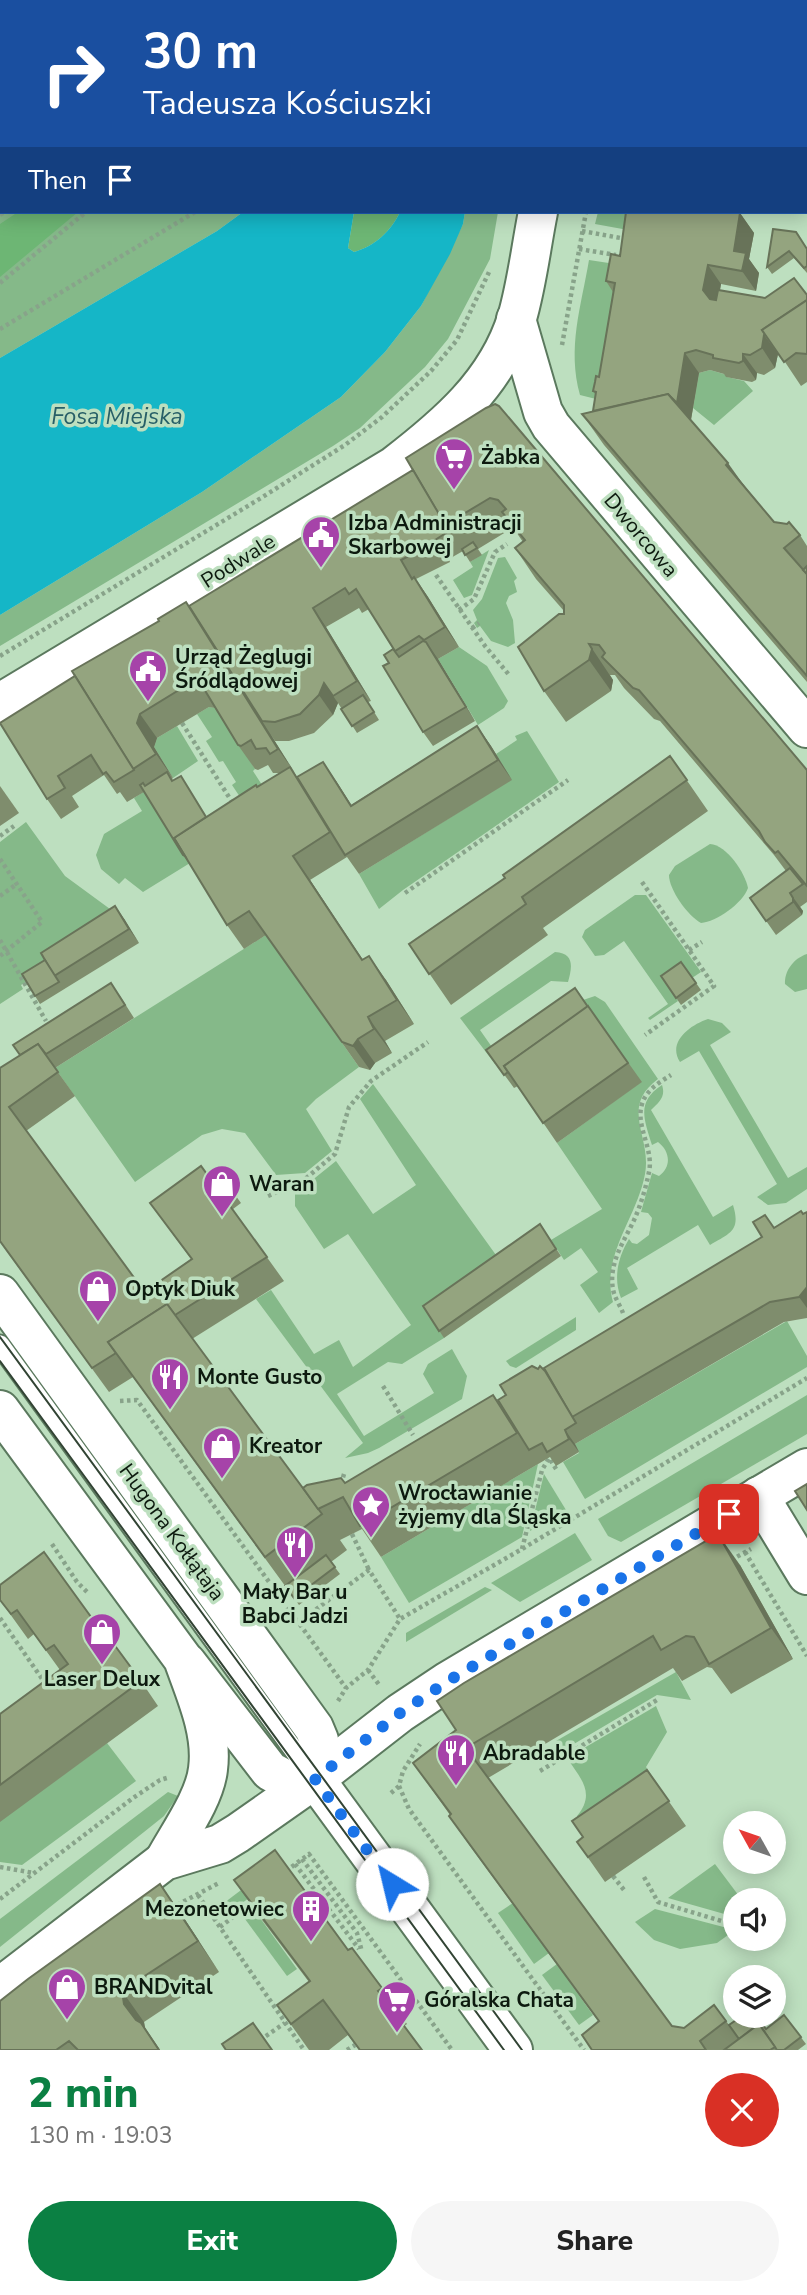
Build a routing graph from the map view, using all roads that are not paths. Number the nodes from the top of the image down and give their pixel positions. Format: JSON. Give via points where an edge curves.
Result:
{"nodes":[{"id":1,"x":538,"y":214,"type":"edge"},
{"id":2,"x":516,"y":319,"type":"junction"},
{"id":3,"x":0,"y":703,"type":"edge"},
{"id":4,"x":807,"y":728,"type":"edge"},
{"id":5,"x":0,"y":1294,"type":"edge"},
{"id":6,"x":0,"y":1345,"type":"edge"},
{"id":7,"x":0,"y":1410,"type":"edge"},
{"id":8,"x":807,"y":1468,"type":"edge"},
{"id":9,"x":759,"y":1496,"type":"junction"},
{"id":10,"x":807,"y":1575,"type":"edge"},
{"id":11,"x":183,"y":1659,"type":"junction"},
{"id":12,"x":315,"y":1779,"type":"junction"},
{"id":13,"x":164,"y":1861,"type":"junction"},
{"id":14,"x":0,"y":1987,"type":"edge"},
{"id":15,"x":513,"y":2050,"type":"edge"}],
"edges":[{"from":1,"to":2,"type":"street","name":"Podwale"},
{"from":2,"to":3,"type":"street","name":"Podwale","via":[[502,353],[473,397],[444,427],[394,466]]},
{"from":2,"to":4,"type":"street","name":"Dworcowa","via":[[551,426]]},
{"from":5,"to":12,"type":"street","name":"Hugona Kołłątaja","via":[[314,1728],[319,1740]]},
{"from":6,"to":12,"type":"lane"},
{"from":7,"to":11,"type":"street"},
{"from":8,"to":9,"type":"street"},
{"from":9,"to":10,"type":"street"},
{"from":9,"to":12,"type":"street","via":[[448,1681]]},
{"from":11,"to":12,"type":"street","via":[[270,1771],[290,1782]]},
{"from":11,"to":13,"type":"street","via":[[208,1739],[208,1771],[201,1794]]},
{"from":12,"to":13,"type":"street","via":[[220,1844]]},
{"from":12,"to":15,"type":"street"},
{"from":13,"to":14,"type":"street"}]}
